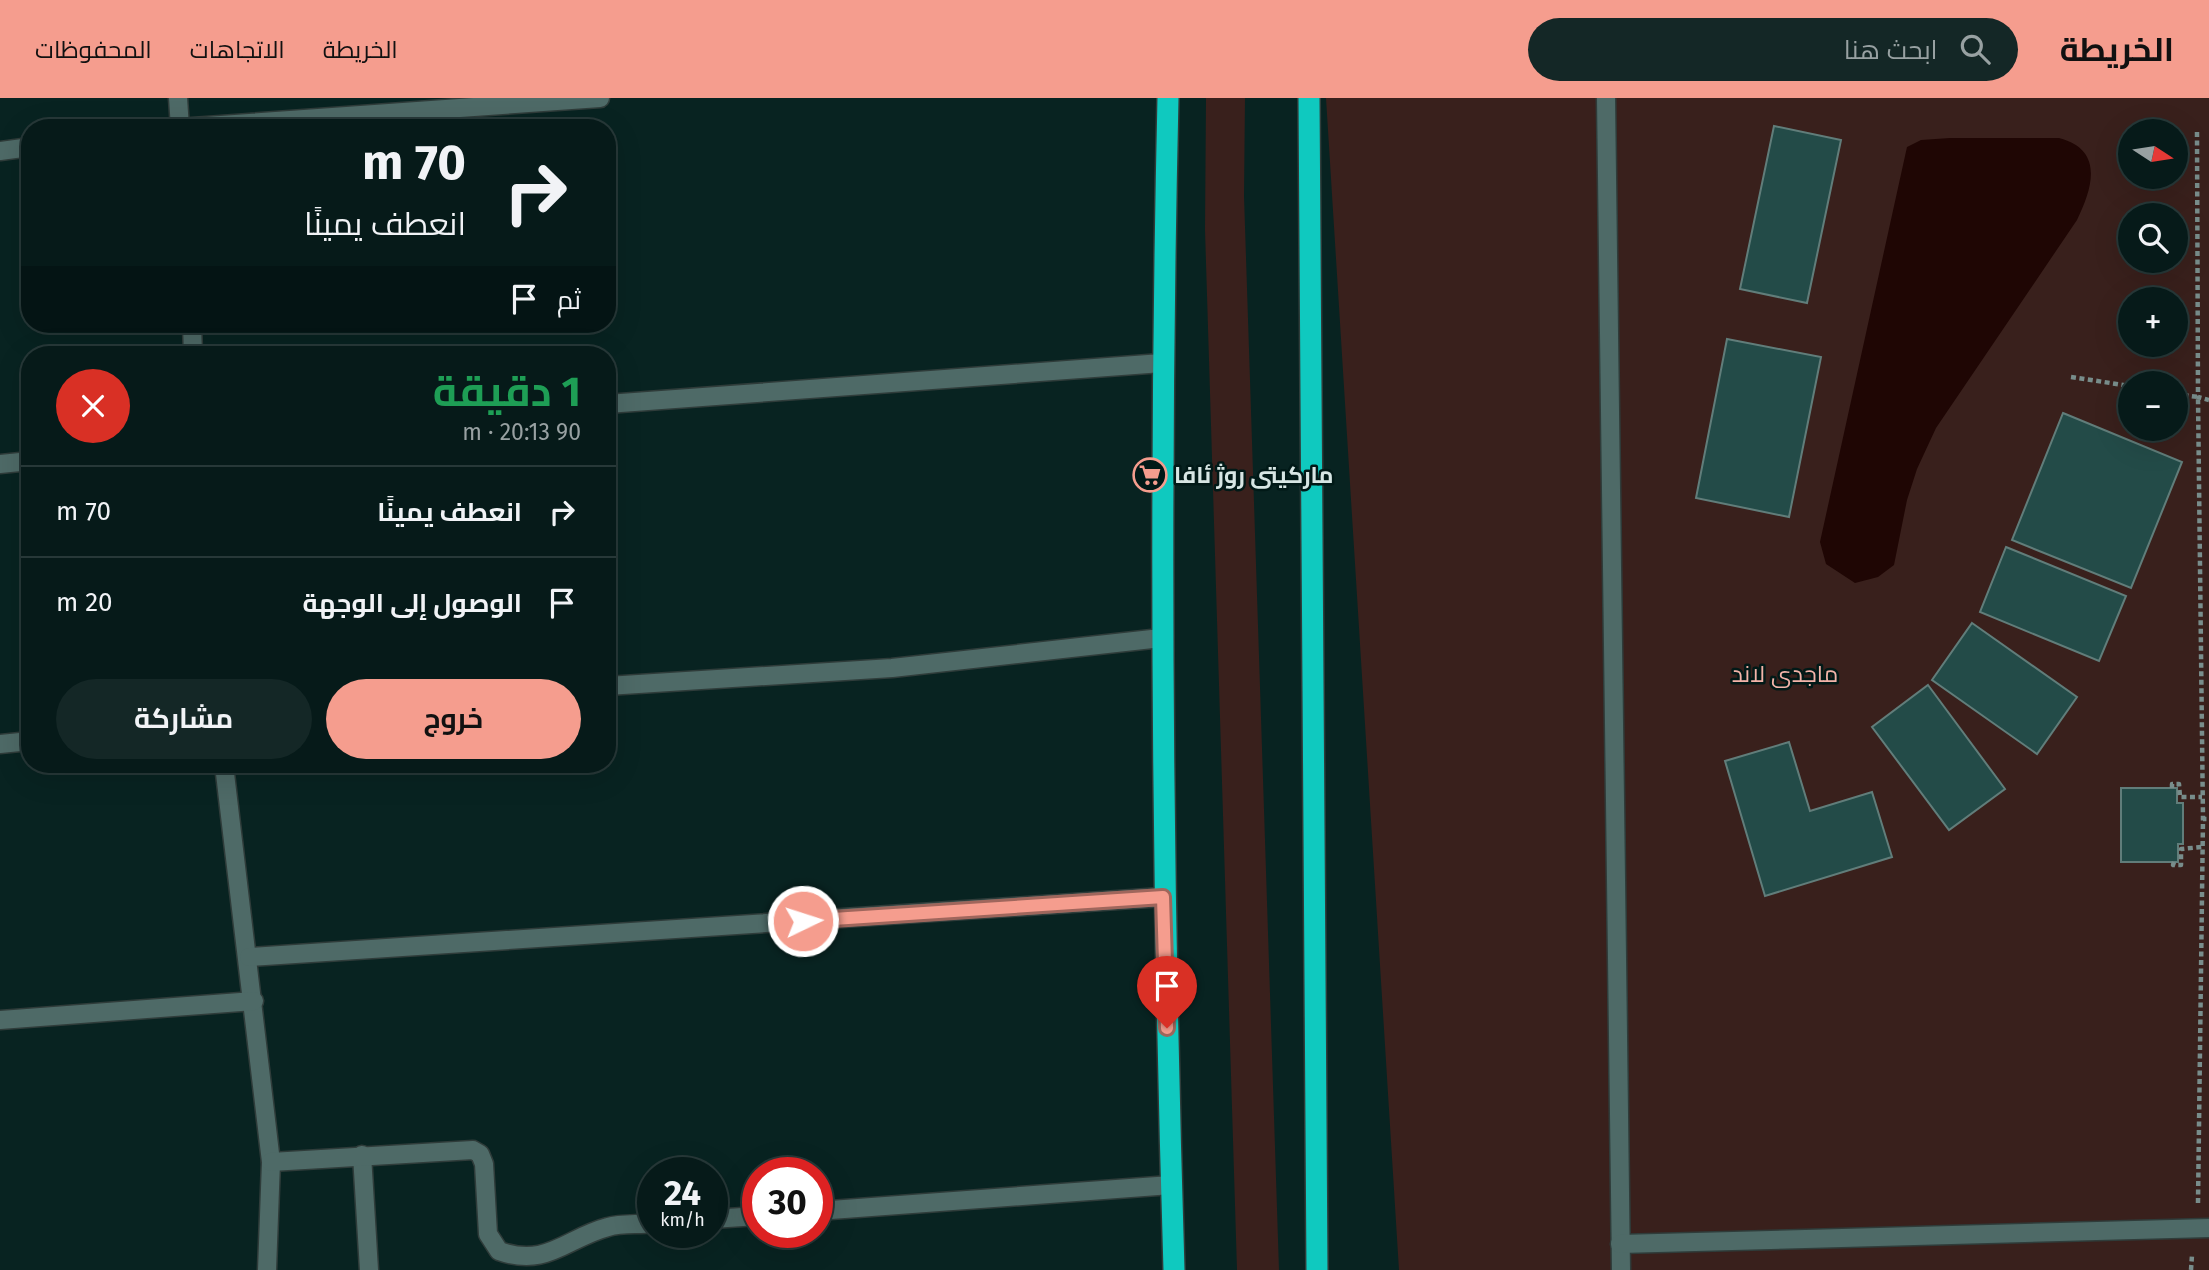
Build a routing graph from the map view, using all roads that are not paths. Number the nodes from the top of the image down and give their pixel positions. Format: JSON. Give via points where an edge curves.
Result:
{"nodes":[{"id":1,"x":178,"y":98,"type":"edge"},
{"id":2,"x":600,"y":98,"type":"edge"},
{"id":3,"x":1168,"y":98,"type":"edge"},
{"id":4,"x":1309,"y":98,"type":"edge"},
{"id":5,"x":1606,"y":98,"type":"edge"},
{"id":6,"x":179,"y":119,"type":"edge"},
{"id":7,"x":305,"y":119,"type":"edge"},
{"id":8,"x":21,"y":148,"type":"edge"},
{"id":9,"x":0,"y":151,"type":"edge"},
{"id":10,"x":1161,"y":363,"type":"junction"},
{"id":11,"x":616,"y":403,"type":"edge"},
{"id":12,"x":21,"y":462,"type":"edge"},
{"id":13,"x":0,"y":464,"type":"edge"},
{"id":14,"x":1161,"y":638,"type":"junction"},
{"id":15,"x":616,"y":685,"type":"edge"},
{"id":16,"x":21,"y":742,"type":"edge"},
{"id":17,"x":0,"y":744,"type":"edge"},
{"id":18,"x":225,"y":773,"type":"edge"},
{"id":19,"x":1163,"y":897,"type":"junction"},
{"id":20,"x":249,"y":957,"type":"junction"},
{"id":21,"x":254,"y":1001,"type":"junction"},
{"id":22,"x":0,"y":1020,"type":"edge"},
{"id":23,"x":362,"y":1154,"type":"junction"},
{"id":24,"x":271,"y":1162,"type":"junction"},
{"id":25,"x":1171,"y":1185,"type":"junction"},
{"id":26,"x":833,"y":1210,"type":"edge"},
{"id":27,"x":637,"y":1224,"type":"edge"},
{"id":28,"x":2209,"y":1228,"type":"edge"},
{"id":29,"x":1620,"y":1244,"type":"junction"},
{"id":30,"x":267,"y":1270,"type":"edge"},
{"id":31,"x":369,"y":1270,"type":"edge"},
{"id":32,"x":1174,"y":1270,"type":"edge"},
{"id":33,"x":1317,"y":1270,"type":"edge"},
{"id":34,"x":1621,"y":1270,"type":"edge"}],
"edges":[{"from":1,"to":6,"type":"street"},
{"from":2,"to":7,"type":"street"},
{"from":3,"to":10,"type":"highway"},
{"from":4,"to":33,"type":"highway"},
{"from":5,"to":29,"type":"street"},
{"from":8,"to":9,"type":"street"},
{"from":10,"to":11,"type":"street"},
{"from":10,"to":14,"type":"highway"},
{"from":12,"to":13,"type":"street"},
{"from":14,"to":15,"type":"street","via":[[892,668]]},
{"from":14,"to":19,"type":"highway"},
{"from":16,"to":17,"type":"street"},
{"from":18,"to":20,"type":"street"},
{"from":19,"to":20,"type":"street"},
{"from":19,"to":25,"type":"highway"},
{"from":20,"to":21,"type":"street"},
{"from":21,"to":22,"type":"street"},
{"from":21,"to":24,"type":"street"},
{"from":23,"to":24,"type":"street"},
{"from":23,"to":27,"type":"street","via":[[473,1150],[480,1154],[488,1234],[499,1251],[516,1257],[536,1257],[608,1227]]},
{"from":23,"to":31,"type":"street"},
{"from":24,"to":30,"type":"street"},
{"from":25,"to":26,"type":"street"},
{"from":25,"to":32,"type":"highway"},
{"from":28,"to":29,"type":"street"},
{"from":29,"to":34,"type":"street"}]}
